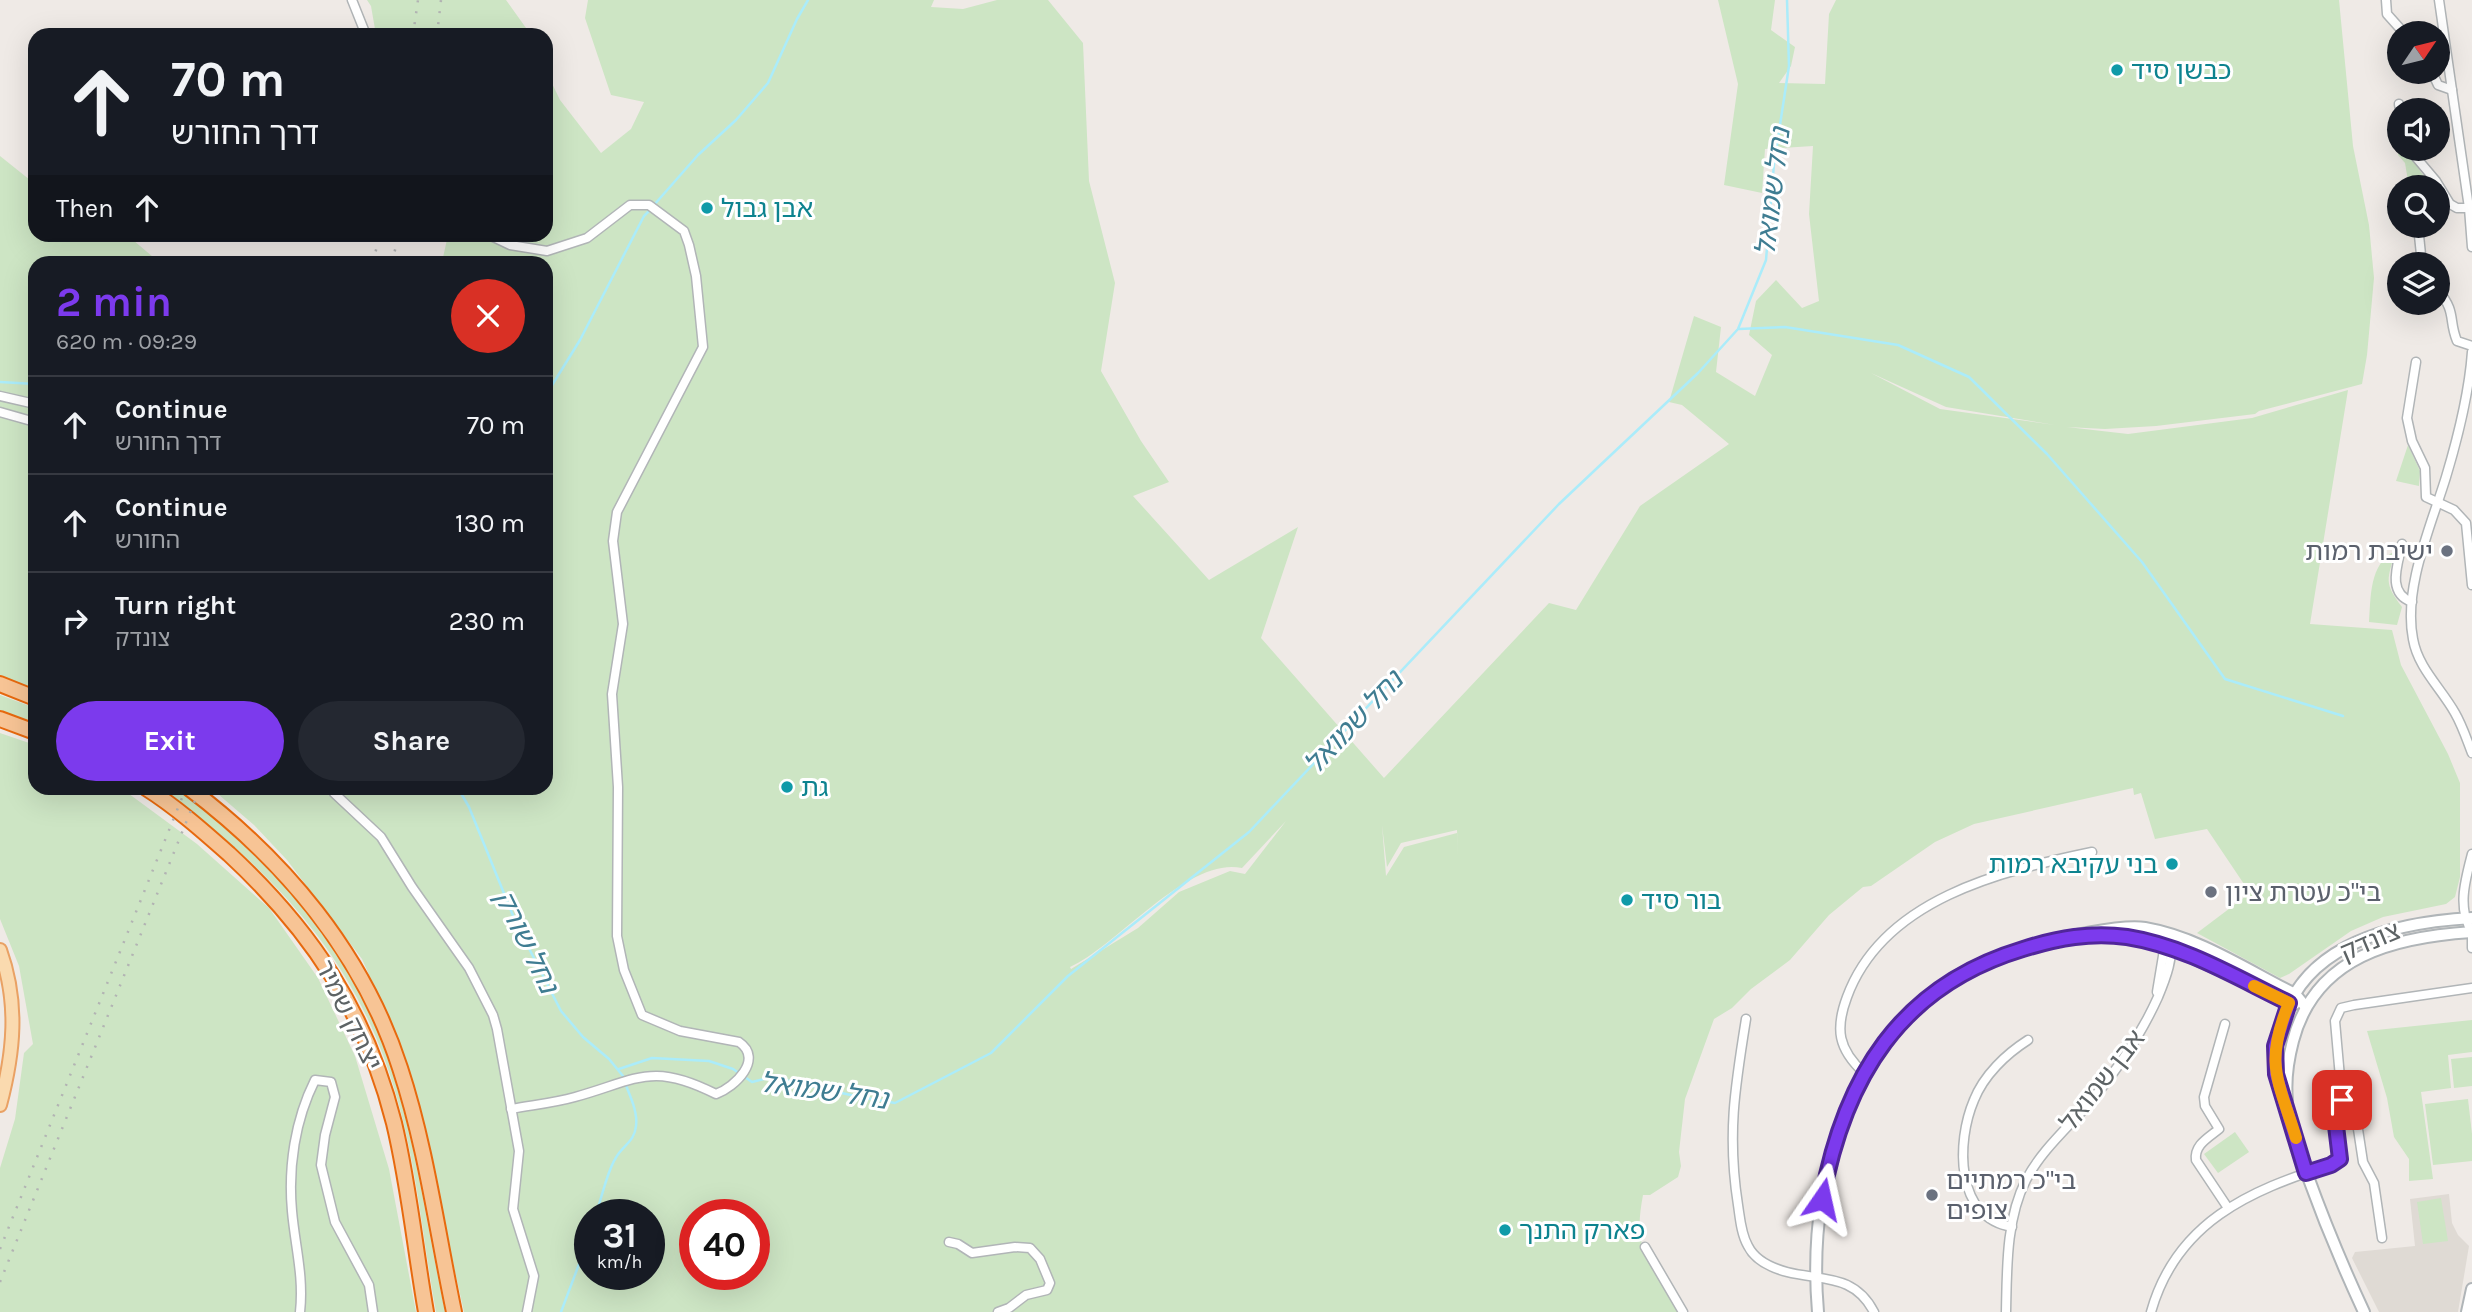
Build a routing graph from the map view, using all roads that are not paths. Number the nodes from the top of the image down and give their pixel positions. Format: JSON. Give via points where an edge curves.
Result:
{"nodes":[{"id":1,"x":352,"y":0,"type":"edge"},
{"id":2,"x":2386,"y":0,"type":"edge"},
{"id":3,"x":2439,"y":0,"type":"edge"},
{"id":4,"x":2393,"y":21,"type":"edge"},
{"id":5,"x":363,"y":28,"type":"edge"},
{"id":6,"x":2438,"y":84,"type":"edge"},
{"id":7,"x":2452,"y":90,"type":"junction"},
{"id":8,"x":2419,"y":161,"type":"edge"},
{"id":9,"x":2471,"y":208,"type":"edge"},
{"id":10,"x":504,"y":242,"type":"edge"},
{"id":11,"x":2472,"y":247,"type":"edge"},
{"id":12,"x":2450,"y":309,"type":"edge"},
{"id":13,"x":2472,"y":346,"type":"edge"},
{"id":14,"x":2472,"y":352,"type":"edge"},
{"id":15,"x":2416,"y":362,"type":"dead end"},
{"id":16,"x":0,"y":396,"type":"edge"},
{"id":17,"x":28,"y":402,"type":"edge"},
{"id":18,"x":0,"y":412,"type":"edge"},
{"id":19,"x":28,"y":420,"type":"edge"},
{"id":20,"x":2438,"y":503,"type":"junction"},
{"id":21,"x":2402,"y":544,"type":"dead end"},
{"id":22,"x":2472,"y":585,"type":"edge"},
{"id":23,"x":2412,"y":602,"type":"junction"},
{"id":24,"x":0,"y":684,"type":"edge"},
{"id":25,"x":28,"y":695,"type":"edge"},
{"id":26,"x":0,"y":719,"type":"edge"},
{"id":27,"x":28,"y":729,"type":"edge"},
{"id":28,"x":2472,"y":753,"type":"edge"},
{"id":29,"x":155,"y":795,"type":"edge"},
{"id":30,"x":198,"y":795,"type":"edge"},
{"id":31,"x":336,"y":795,"type":"edge"},
{"id":32,"x":2092,"y":852,"type":"dead end"},
{"id":33,"x":2472,"y":855,"type":"edge"},
{"id":34,"x":2468,"y":918,"type":"edge"},
{"id":35,"x":2472,"y":932,"type":"edge"},
{"id":36,"x":2092,"y":934,"type":"junction"},
{"id":37,"x":2171,"y":935,"type":"junction"},
{"id":38,"x":2168,"y":947,"type":"junction"},
{"id":39,"x":2472,"y":948,"type":"edge"},
{"id":40,"x":0,"y":950,"type":"edge"},
{"id":41,"x":2472,"y":988,"type":"edge"},
{"id":42,"x":2292,"y":999,"type":"junction"},
{"id":43,"x":2305,"y":1006,"type":"junction"},
{"id":44,"x":1746,"y":1019,"type":"dead end"},
{"id":45,"x":2225,"y":1024,"type":"dead end"},
{"id":46,"x":2028,"y":1040,"type":"dead end"},
{"id":47,"x":1864,"y":1073,"type":"junction"},
{"id":48,"x":2342,"y":1100,"type":"junction"},
{"id":49,"x":0,"y":1105,"type":"edge"},
{"id":50,"x":510,"y":1109,"type":"junction"},
{"id":51,"x":2289,"y":1116,"type":"junction"},
{"id":52,"x":2306,"y":1173,"type":"junction"},
{"id":53,"x":2228,"y":1208,"type":"junction"},
{"id":54,"x":2012,"y":1227,"type":"junction"},
{"id":55,"x":2382,"y":1238,"type":"dead end"},
{"id":56,"x":948,"y":1242,"type":"dead end"},
{"id":57,"x":1645,"y":1247,"type":"dead end"},
{"id":58,"x":2343,"y":1266,"type":"junction"},
{"id":59,"x":1815,"y":1277,"type":"junction"},
{"id":60,"x":2472,"y":1289,"type":"edge"},
{"id":61,"x":300,"y":1312,"type":"edge"},
{"id":62,"x":373,"y":1312,"type":"edge"},
{"id":63,"x":426,"y":1312,"type":"edge"},
{"id":64,"x":454,"y":1312,"type":"edge"},
{"id":65,"x":527,"y":1312,"type":"edge"},
{"id":66,"x":998,"y":1312,"type":"edge"},
{"id":67,"x":1683,"y":1312,"type":"edge"},
{"id":68,"x":1818,"y":1312,"type":"edge"},
{"id":69,"x":1874,"y":1312,"type":"edge"},
{"id":70,"x":2007,"y":1312,"type":"edge"},
{"id":71,"x":2151,"y":1312,"type":"edge"},
{"id":72,"x":2356,"y":1312,"type":"edge"},
{"id":73,"x":2364,"y":1312,"type":"edge"},
{"id":74,"x":2467,"y":1312,"type":"edge"}],
"edges":[{"from":1,"to":5,"type":"street"},
{"from":2,"to":4,"type":"street","via":[[2387,14]]},
{"from":3,"to":7,"type":"street"},
{"from":6,"to":7,"type":"street"},
{"from":7,"to":9,"type":"street"},
{"from":8,"to":9,"type":"street","via":[[2450,204]]},
{"from":9,"to":11,"type":"street"},
{"from":10,"to":50,"type":"street","via":[[547,251],[587,238],[630,205],[649,205],[684,231],[689,245],[703,347],[617,512],[613,541],[623,624],[612,694],[618,787],[617,936],[624,970],[642,1015],[680,1031],[739,1042],[748,1052],[738,1081],[716,1094],[675,1078],[643,1075],[575,1097]]},
{"from":12,"to":13,"type":"street","via":[[2457,341]]},
{"from":14,"to":20,"type":"street"},
{"from":15,"to":20,"type":"street","via":[[2408,429],[2425,468],[2426,497]]},
{"from":16,"to":17,"type":"street"},
{"from":18,"to":19,"type":"street"},
{"from":20,"to":22,"type":"street","via":[[2454,510],[2466,523]]},
{"from":20,"to":23,"type":"street"},
{"from":21,"to":23,"type":"street","via":[[2396,585],[2400,595]]},
{"from":23,"to":28,"type":"street","via":[[2418,656],[2455,713]]},
{"from":24,"to":25,"type":"highway"},
{"from":26,"to":27,"type":"highway"},
{"from":29,"to":63,"type":"highway","name":"יצחק שמיר","via":[[266,889],[317,950],[348,1000],[378,1069],[394,1125]]},
{"from":30,"to":64,"type":"highway","name":"יצחק שמיר","via":[[285,875],[357,971],[400,1067]]},
{"from":31,"to":50,"type":"street","via":[[382,837],[469,968],[493,1014]]},
{"from":32,"to":47,"type":"street","via":[[2009,871],[1950,894],[1899,925],[1873,949],[1850,988],[1839,1023],[1844,1049]]},
{"from":33,"to":34,"type":"street","via":[[2465,885]]},
{"from":34,"to":35,"type":"street"},
{"from":34,"to":42,"type":"street","name":"צונדק","via":[[2407,925],[2360,939],[2328,959]]},
{"from":35,"to":39,"type":"street"},
{"from":35,"to":43,"type":"street","name":"צונדק","via":[[2411,939],[2366,953],[2320,986]]},
{"from":36,"to":37,"type":"street","via":[[2135,927]]},
{"from":36,"to":38,"type":"street"},
{"from":36,"to":47,"type":"street","via":[[2001,956],[1938,988],[1891,1034]]},
{"from":37,"to":38,"type":"street","name":"אבן שמואל"},
{"from":37,"to":42,"type":"street","via":[[2206,949]]},
{"from":38,"to":42,"type":"street"},
{"from":38,"to":54,"type":"street","name":"אבן שמואל","via":[[2154,1006],[2141,1033],[2034,1167]]},
{"from":40,"to":49,"type":"main road","via":[[11,985],[14,1031]]},
{"from":41,"to":48,"type":"street","via":[[2341,1009],[2335,1021]]},
{"from":42,"to":43,"type":"street"},
{"from":42,"to":51,"type":"street","name":"צונדק","via":[[2274,1058]]},
{"from":43,"to":51,"type":"street","name":"צונדק","via":[[2289,1055]]},
{"from":44,"to":59,"type":"street","via":[[1732,1120],[1742,1233],[1748,1247],[1765,1264]]},
{"from":45,"to":53,"type":"street","via":[[2204,1097],[2219,1129],[2195,1153]]},
{"from":46,"to":54,"type":"street","via":[[2004,1058],[1983,1083],[1963,1135],[1964,1172],[1975,1202],[1995,1223]]},
{"from":47,"to":59,"type":"street","via":[[1837,1133],[1824,1189]]},
{"from":48,"to":52,"type":"street","via":[[2336,1126],[2340,1159]]},
{"from":48,"to":55,"type":"street","via":[[2356,1116],[2362,1162],[2374,1183]]},
{"from":50,"to":65,"type":"street","via":[[519,1151],[513,1209],[534,1276]]},
{"from":51,"to":52,"type":"street","name":"צונדק"},
{"from":52,"to":53,"type":"street","via":[[2263,1188]]},
{"from":52,"to":58,"type":"street","name":"צונדק"},
{"from":53,"to":71,"type":"street","via":[[2183,1247]]},
{"from":54,"to":70,"type":"street","name":"אבן שמואל"},
{"from":56,"to":66,"type":"street","via":[[972,1254],[1030,1248],[1040,1259],[1051,1283],[1047,1290],[1027,1295]]},
{"from":57,"to":67,"type":"street"},
{"from":58,"to":72,"type":"street","name":"צונדק"},
{"from":58,"to":73,"type":"street","name":"צונדק"},
{"from":59,"to":68,"type":"street"},
{"from":59,"to":69,"type":"street","via":[[1852,1287]]},
{"from":60,"to":74,"type":"street"},
{"from":61,"to":62,"type":"street","via":[[303,1288],[290,1179],[296,1136],[315,1080],[331,1082],[335,1097],[321,1166],[335,1222],[369,1284]]}]}
